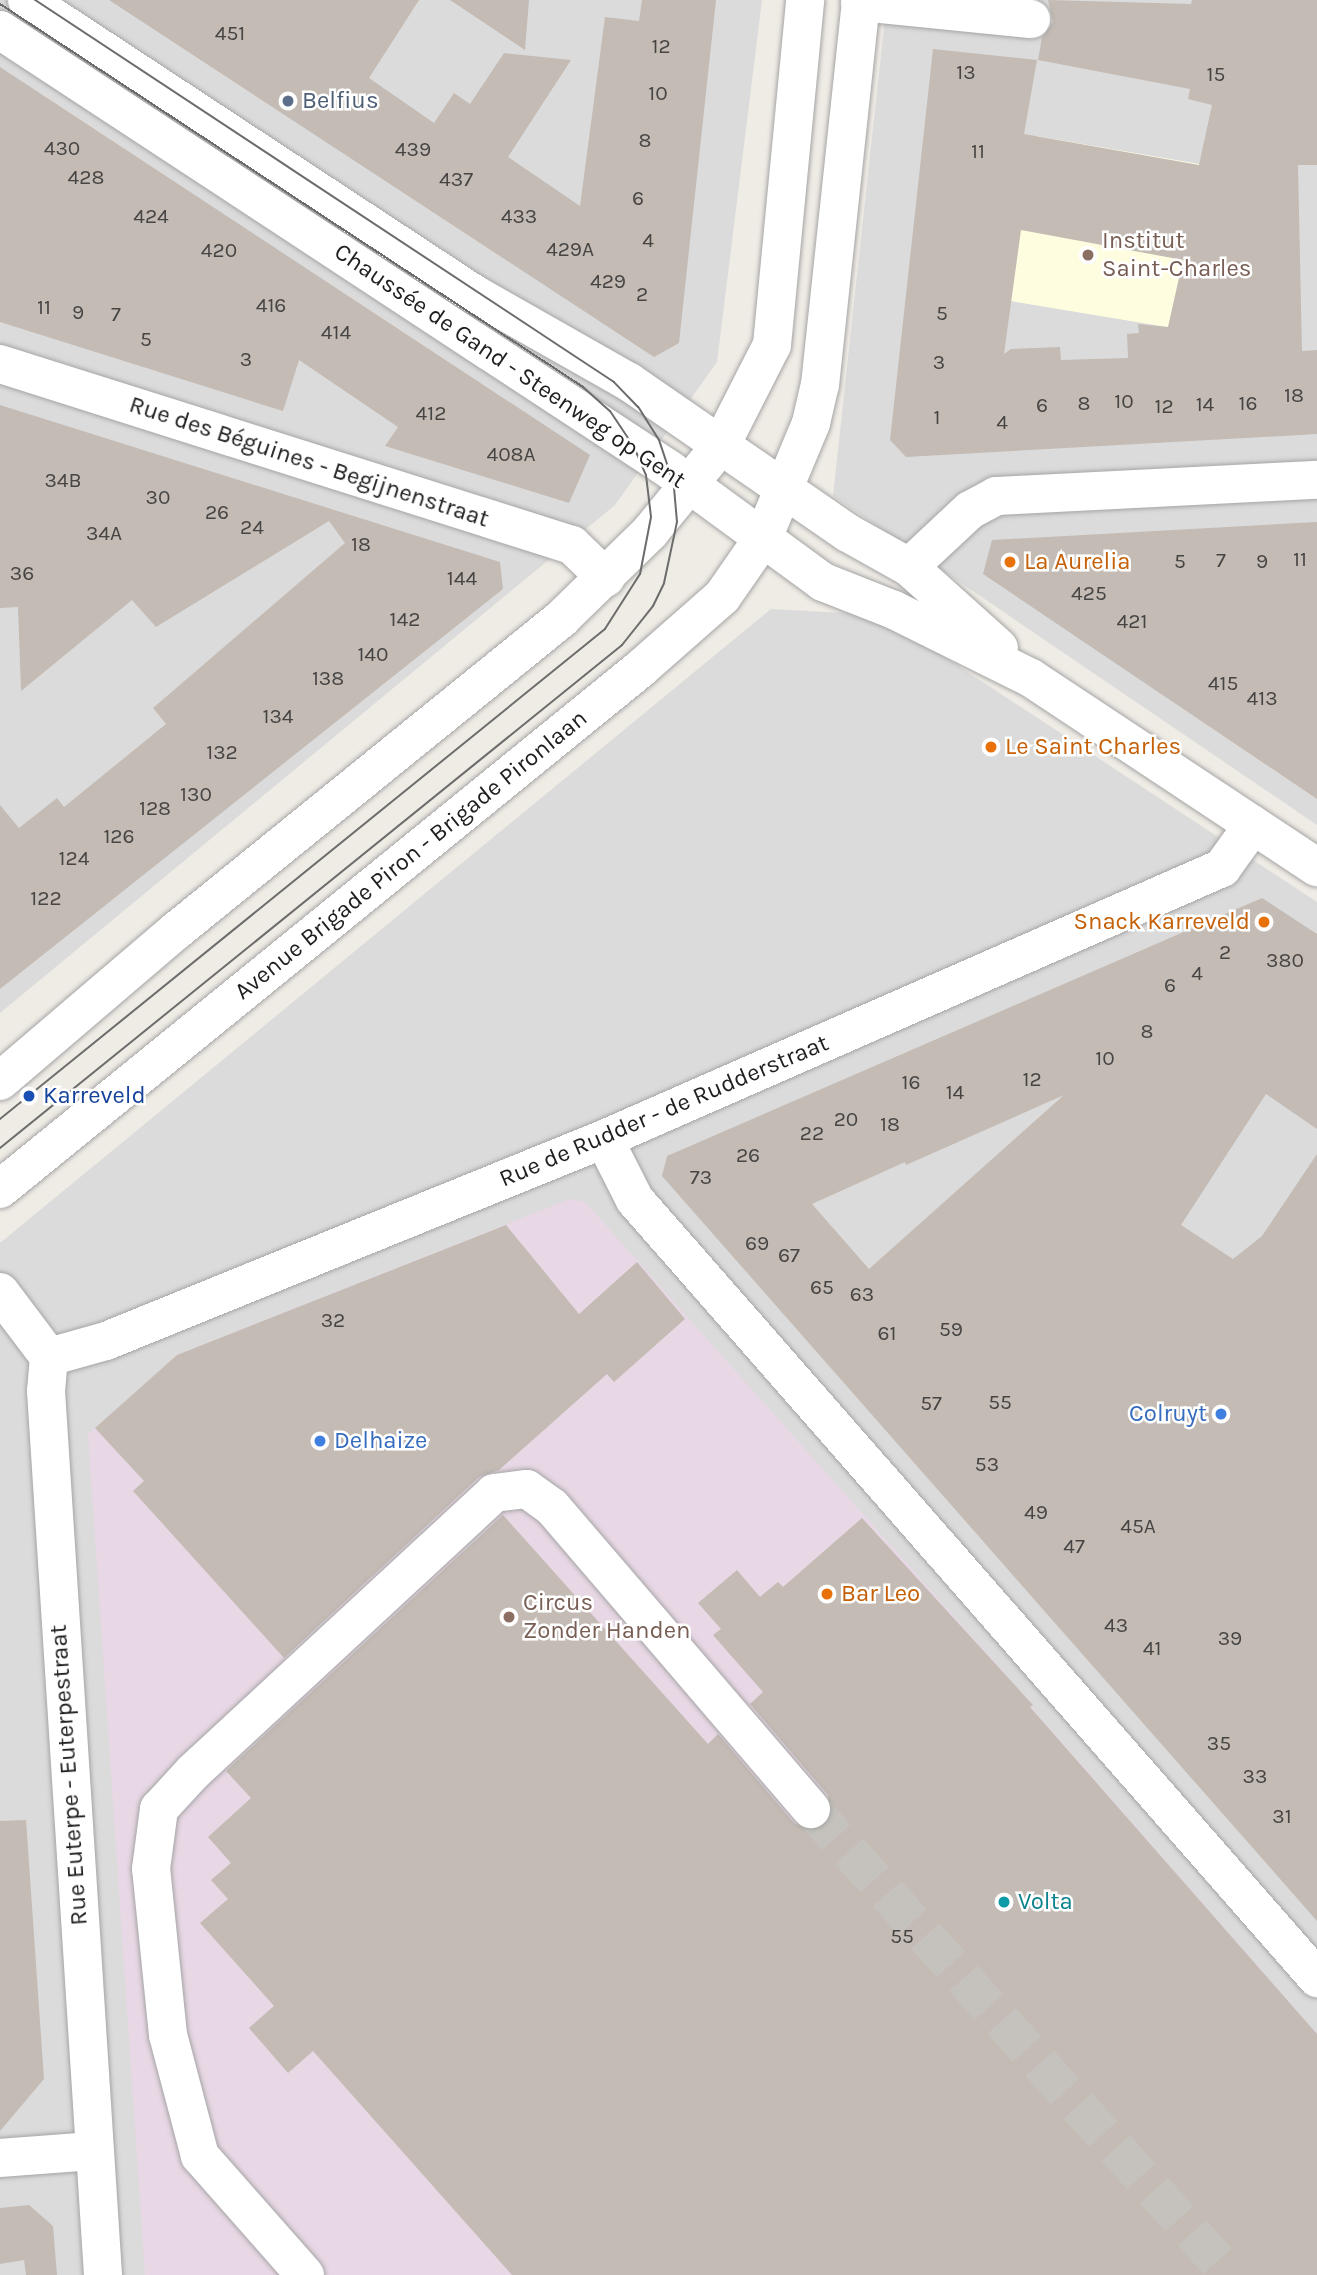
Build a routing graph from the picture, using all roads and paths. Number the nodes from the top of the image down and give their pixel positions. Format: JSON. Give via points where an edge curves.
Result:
{"nodes":[{"id":1,"x":27,"y":0,"type":"edge"},
{"id":2,"x":805,"y":0,"type":"edge"},
{"id":3,"x":860,"y":1,"type":"edge"},
{"id":4,"x":1031,"y":19,"type":"dead end"},
{"id":5,"x":0,"y":30,"type":"edge"},
{"id":6,"x":0,"y":364,"type":"edge"},
{"id":7,"x":721,"y":445,"type":"junction"},
{"id":8,"x":1317,"y":480,"type":"edge"},
{"id":9,"x":690,"y":485,"type":"junction"},
{"id":10,"x":786,"y":490,"type":"junction"},
{"id":11,"x":763,"y":538,"type":"junction"},
{"id":12,"x":909,"y":567,"type":"junction"},
{"id":13,"x":606,"y":579,"type":"junction"},
{"id":14,"x":1031,"y":678,"type":"junction"},
{"id":15,"x":1253,"y":825,"type":"junction"},
{"id":16,"x":1317,"y":867,"type":"edge"},
{"id":17,"x":0,"y":1081,"type":"edge"},
{"id":18,"x":604,"y":1139,"type":"junction"},
{"id":19,"x":0,"y":1189,"type":"edge"},
{"id":20,"x":0,"y":1292,"type":"edge"},
{"id":21,"x":49,"y":1357,"type":"junction"},
{"id":22,"x":811,"y":1809,"type":"tunnel mouth"},
{"id":23,"x":1317,"y":1978,"type":"edge"},
{"id":24,"x":94,"y":2151,"type":"junction"},
{"id":25,"x":0,"y":2158,"type":"edge"},
{"id":26,"x":103,"y":2275,"type":"edge"},
{"id":27,"x":305,"y":2275,"type":"edge"}],
"edges":[{"from":1,"to":7,"type":"street","name":"Chaussée de Gand - Steenweg op Gent","via":[[474,294],[629,382]]},
{"from":2,"to":7,"type":"street","via":[[772,345]]},
{"from":3,"to":4,"type":"street"},
{"from":3,"to":10,"type":"street","name":"Avenue Brigade Piron - Brigade Pironlaan","via":[[820,385]]},
{"from":5,"to":9,"type":"street","name":"Chaussée de Gand - Steenweg op Gent"},
{"from":6,"to":13,"type":"street","name":"Rue des Béguines - Begijnenstraat","via":[[572,545]]},
{"from":7,"to":9,"type":"street"},
{"from":7,"to":10,"type":"street","name":"Chaussée de Gand - Steenweg op Gent"},
{"from":8,"to":12,"type":"street","via":[[996,496],[970,510]]},
{"from":9,"to":11,"type":"street","name":"Chaussée de Gand - Steenweg op Gent"},
{"from":9,"to":13,"type":"street"},
{"from":10,"to":11,"type":"street","name":"Avenue Brigade Piron - Brigade Pironlaan"},
{"from":10,"to":12,"type":"street","name":"Chaussée de Gand - Steenweg op Gent","via":[[848,533]]},
{"from":11,"to":14,"type":"street","name":"Chaussée de Gand - Steenweg op Gent","via":[[823,582],[894,610]]},
{"from":11,"to":19,"type":"street","name":"Avenue Brigade Piron - Brigade Pironlaan","via":[[722,597],[640,669]]},
{"from":12,"to":14,"type":"street","name":"Chaussée de Gand - Steenweg op Gent"},
{"from":13,"to":17,"type":"street"},
{"from":14,"to":15,"type":"street","name":"Chaussée de Gand - Steenweg op Gent"},
{"from":15,"to":16,"type":"street","name":"Chaussée de Gand - Steenweg op Gent"},
{"from":15,"to":18,"type":"street","name":"Rue de Rudder - de Rudderstraat","via":[[1222,869]]},
{"from":18,"to":21,"type":"street","name":"Rue de Rudder - de Rudderstraat","via":[[106,1341]]},
{"from":18,"to":23,"type":"street","via":[[635,1200]]},
{"from":20,"to":21,"type":"street"},
{"from":21,"to":24,"type":"street","name":"Rue Euterpe - Euterpestraat","via":[[46,1405]]},
{"from":22,"to":27,"type":"street","via":[[552,1507],[527,1489],[494,1493],[193,1772],[159,1810],[151,1869],[168,2035],[200,2156]]},
{"from":24,"to":25,"type":"street"},
{"from":24,"to":26,"type":"street","name":"Rue Euterpe - Euterpestraat"}]}
